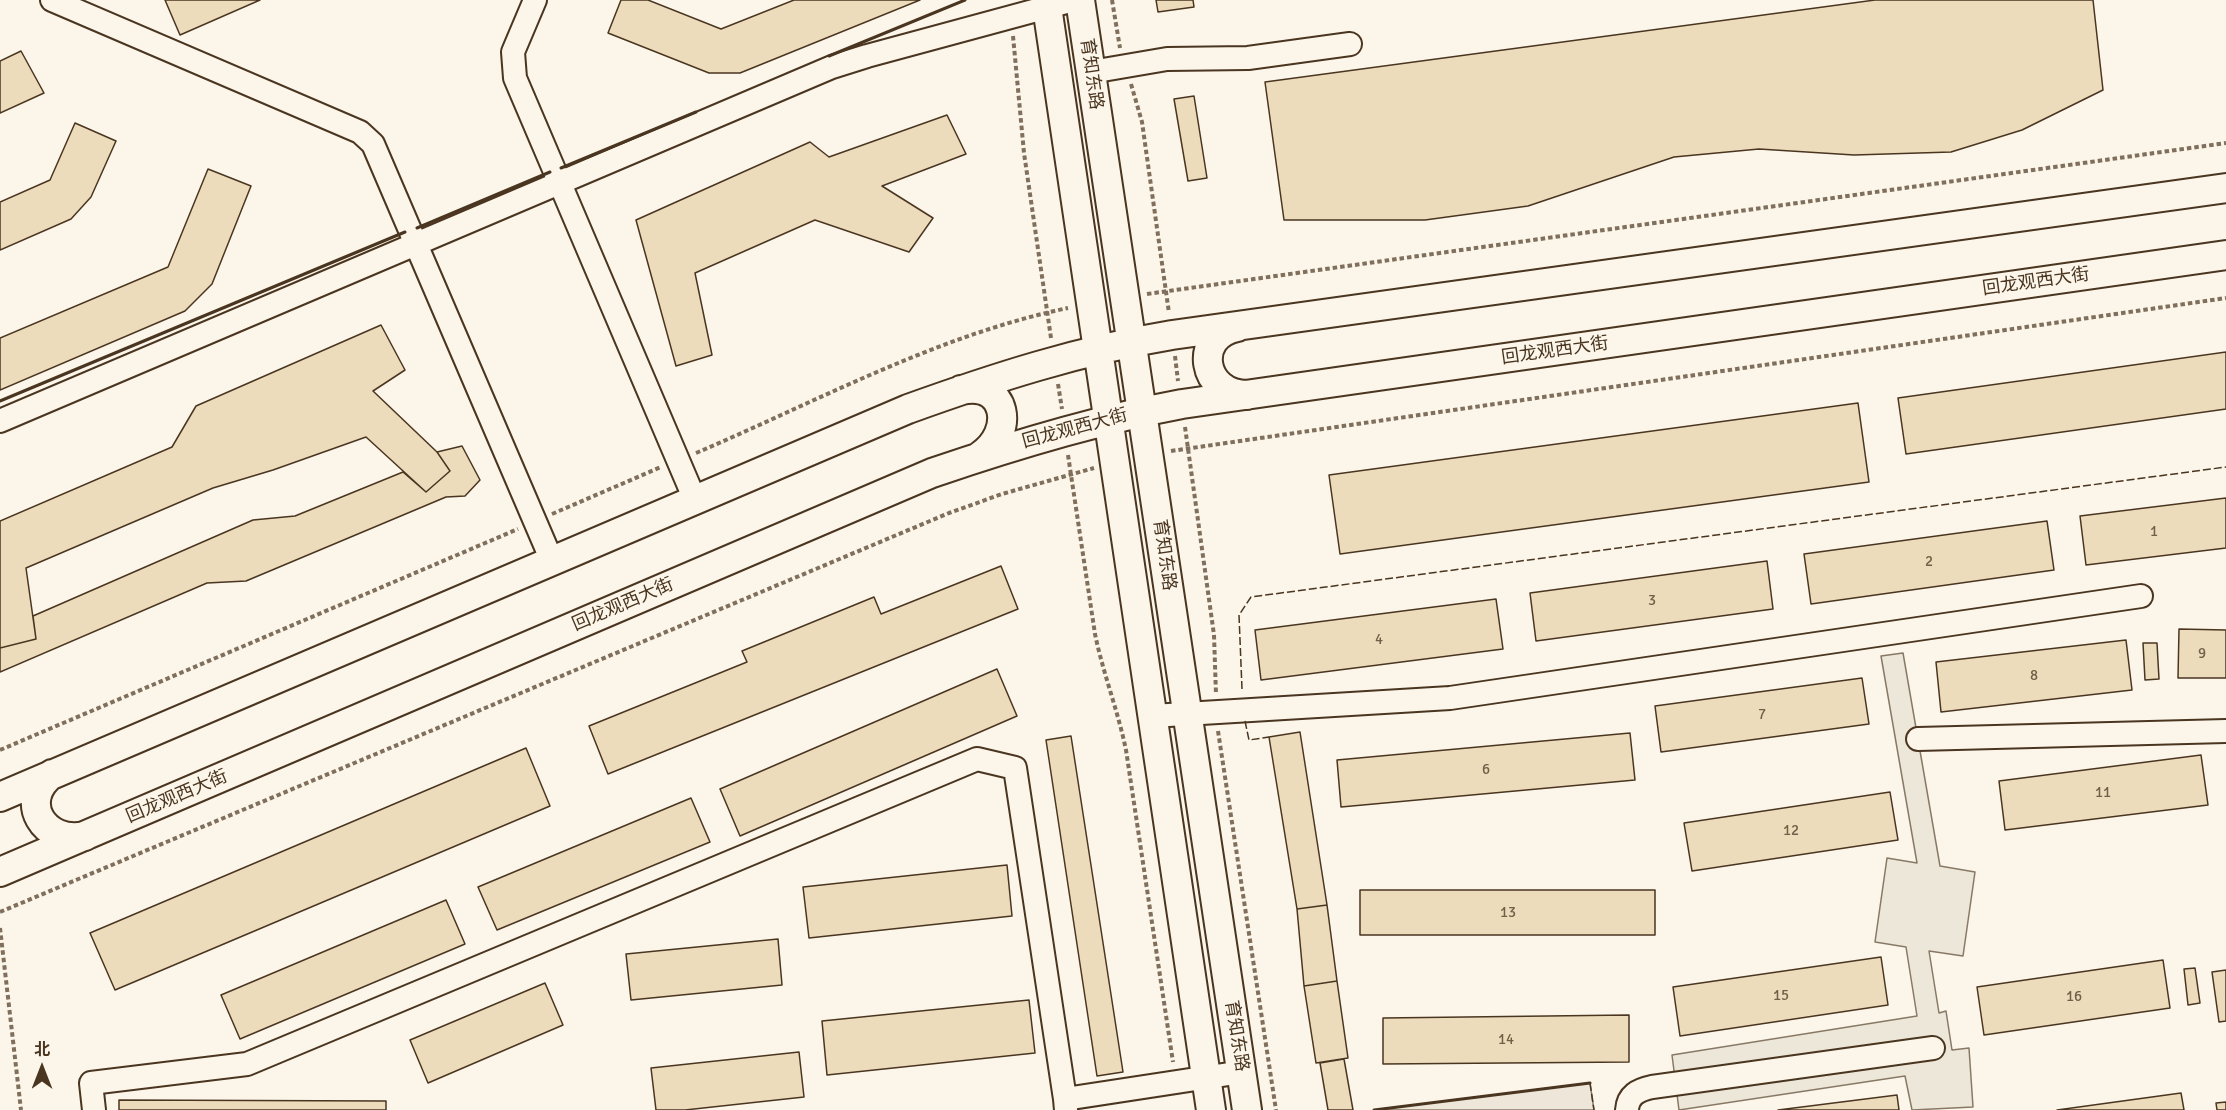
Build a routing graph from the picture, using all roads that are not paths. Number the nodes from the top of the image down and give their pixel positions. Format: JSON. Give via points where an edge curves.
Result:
{"nodes":[{"id":1,"x":52,"y":0,"type":"edge"},
{"id":2,"x":535,"y":0,"type":"edge"},
{"id":3,"x":1074,"y":0,"type":"edge"},
{"id":4,"x":1080,"y":0,"type":"edge"},
{"id":5,"x":1046,"y":4,"type":"edge"},
{"id":6,"x":1350,"y":44,"type":"dead end"},
{"id":7,"x":1091,"y":72,"type":"junction"},
{"id":8,"x":560,"y":182,"type":"junction"},
{"id":9,"x":2226,"y":189,"type":"edge"},
{"id":10,"x":416,"y":244,"type":"junction"},
{"id":11,"x":2226,"y":255,"type":"edge"},
{"id":12,"x":1239,"y":326,"type":"junction"},
{"id":13,"x":1132,"y":342,"type":"junction"},
{"id":14,"x":1098,"y":349,"type":"junction"},
{"id":15,"x":961,"y":390,"type":"junction"},
{"id":16,"x":1250,"y":394,"type":"junction"},
{"id":17,"x":1142,"y":412,"type":"junction"},
{"id":18,"x":1108,"y":419,"type":"junction"},
{"id":19,"x":0,"y":421,"type":"edge"},
{"id":20,"x":980,"y":456,"type":"junction"},
{"id":21,"x":695,"y":500,"type":"junction"},
{"id":22,"x":552,"y":561,"type":"junction"},
{"id":23,"x":2141,"y":596,"type":"dead end"},
{"id":24,"x":1188,"y":714,"type":"junction"},
{"id":25,"x":1152,"y":716,"type":"junction"},
{"id":26,"x":2226,"y":731,"type":"edge"},
{"id":27,"x":1918,"y":739,"type":"dead end"},
{"id":28,"x":52,"y":774,"type":"junction"},
{"id":29,"x":0,"y":797,"type":"edge"},
{"id":30,"x":87,"y":835,"type":"junction"},
{"id":31,"x":0,"y":872,"type":"edge"},
{"id":32,"x":1933,"y":1048,"type":"dead end"},
{"id":33,"x":1242,"y":1072,"type":"junction"},
{"id":34,"x":1206,"y":1078,"type":"junction"},
{"id":35,"x":1066,"y":1105,"type":"edge"},
{"id":36,"x":94,"y":1110,"type":"edge"},
{"id":37,"x":1211,"y":1110,"type":"edge"},
{"id":38,"x":1247,"y":1110,"type":"edge"},
{"id":39,"x":1627,"y":1110,"type":"edge"}],
"edges":[{"from":1,"to":10,"type":"street","via":[[360,132],[374,144]]},
{"from":2,"to":8,"type":"street","via":[[513,52],[515,78]]},
{"from":3,"to":5,"type":"street"},
{"from":4,"to":7,"type":"main road","name":"育知东路"},
{"from":5,"to":8,"type":"street","via":[[832,67]]},
{"from":5,"to":14,"type":"main road","name":"育知东路"},
{"from":6,"to":7,"type":"street","via":[[1248,58],[1167,59]]},
{"from":7,"to":13,"type":"main road","name":"育知东路"},
{"from":8,"to":10,"type":"street"},
{"from":8,"to":21,"type":"street"},
{"from":9,"to":12,"type":"main road"},
{"from":10,"to":19,"type":"street"},
{"from":10,"to":22,"type":"street"},
{"from":11,"to":16,"type":"main road","name":"回龙观西大街"},
{"from":12,"to":13,"type":"main road"},
{"from":12,"to":16,"type":"main road","via":[[1226,330],[1215,340],[1208,367],[1220,386],[1234,393]]},
{"from":13,"to":14,"type":"main road"},
{"from":13,"to":17,"type":"main road","name":"育知东路"},
{"from":14,"to":15,"type":"main road"},
{"from":14,"to":18,"type":"main road","name":"育知东路"},
{"from":15,"to":20,"type":"main road","via":[[974,388],[987,393],[1004,416],[998,438]]},
{"from":15,"to":21,"type":"main road"},
{"from":16,"to":17,"type":"main road","name":"回龙观西大街"},
{"from":17,"to":18,"type":"main road","name":"回龙观西大街"},
{"from":17,"to":24,"type":"main road","name":"育知东路"},
{"from":18,"to":20,"type":"main road","name":"回龙观西大街"},
{"from":18,"to":25,"type":"main road","name":"育知东路"},
{"from":20,"to":30,"type":"main road","name":"回龙观西大街","via":[[932,473]]},
{"from":21,"to":22,"type":"main road"},
{"from":22,"to":28,"type":"main road"},
{"from":23,"to":24,"type":"street","via":[[1450,698]]},
{"from":24,"to":25,"type":"street"},
{"from":24,"to":33,"type":"main road","name":"育知东路"},
{"from":25,"to":34,"type":"main road","name":"育知东路"},
{"from":26,"to":27,"type":"street"},
{"from":28,"to":29,"type":"main road"},
{"from":28,"to":30,"type":"main road","via":[[38,795],[41,823],[61,836]]},
{"from":30,"to":31,"type":"main road","name":"回龙观西大街"},
{"from":32,"to":39,"type":"street","via":[[1652,1087],[1637,1091]]},
{"from":33,"to":34,"type":"street"},
{"from":33,"to":38,"type":"main road","name":"育知东路"},
{"from":34,"to":35,"type":"street"},
{"from":34,"to":37,"type":"main road","name":"育知东路"},
{"from":35,"to":36,"type":"street","via":[[1015,768],[977,759],[247,1064],[91,1083]]}]}
